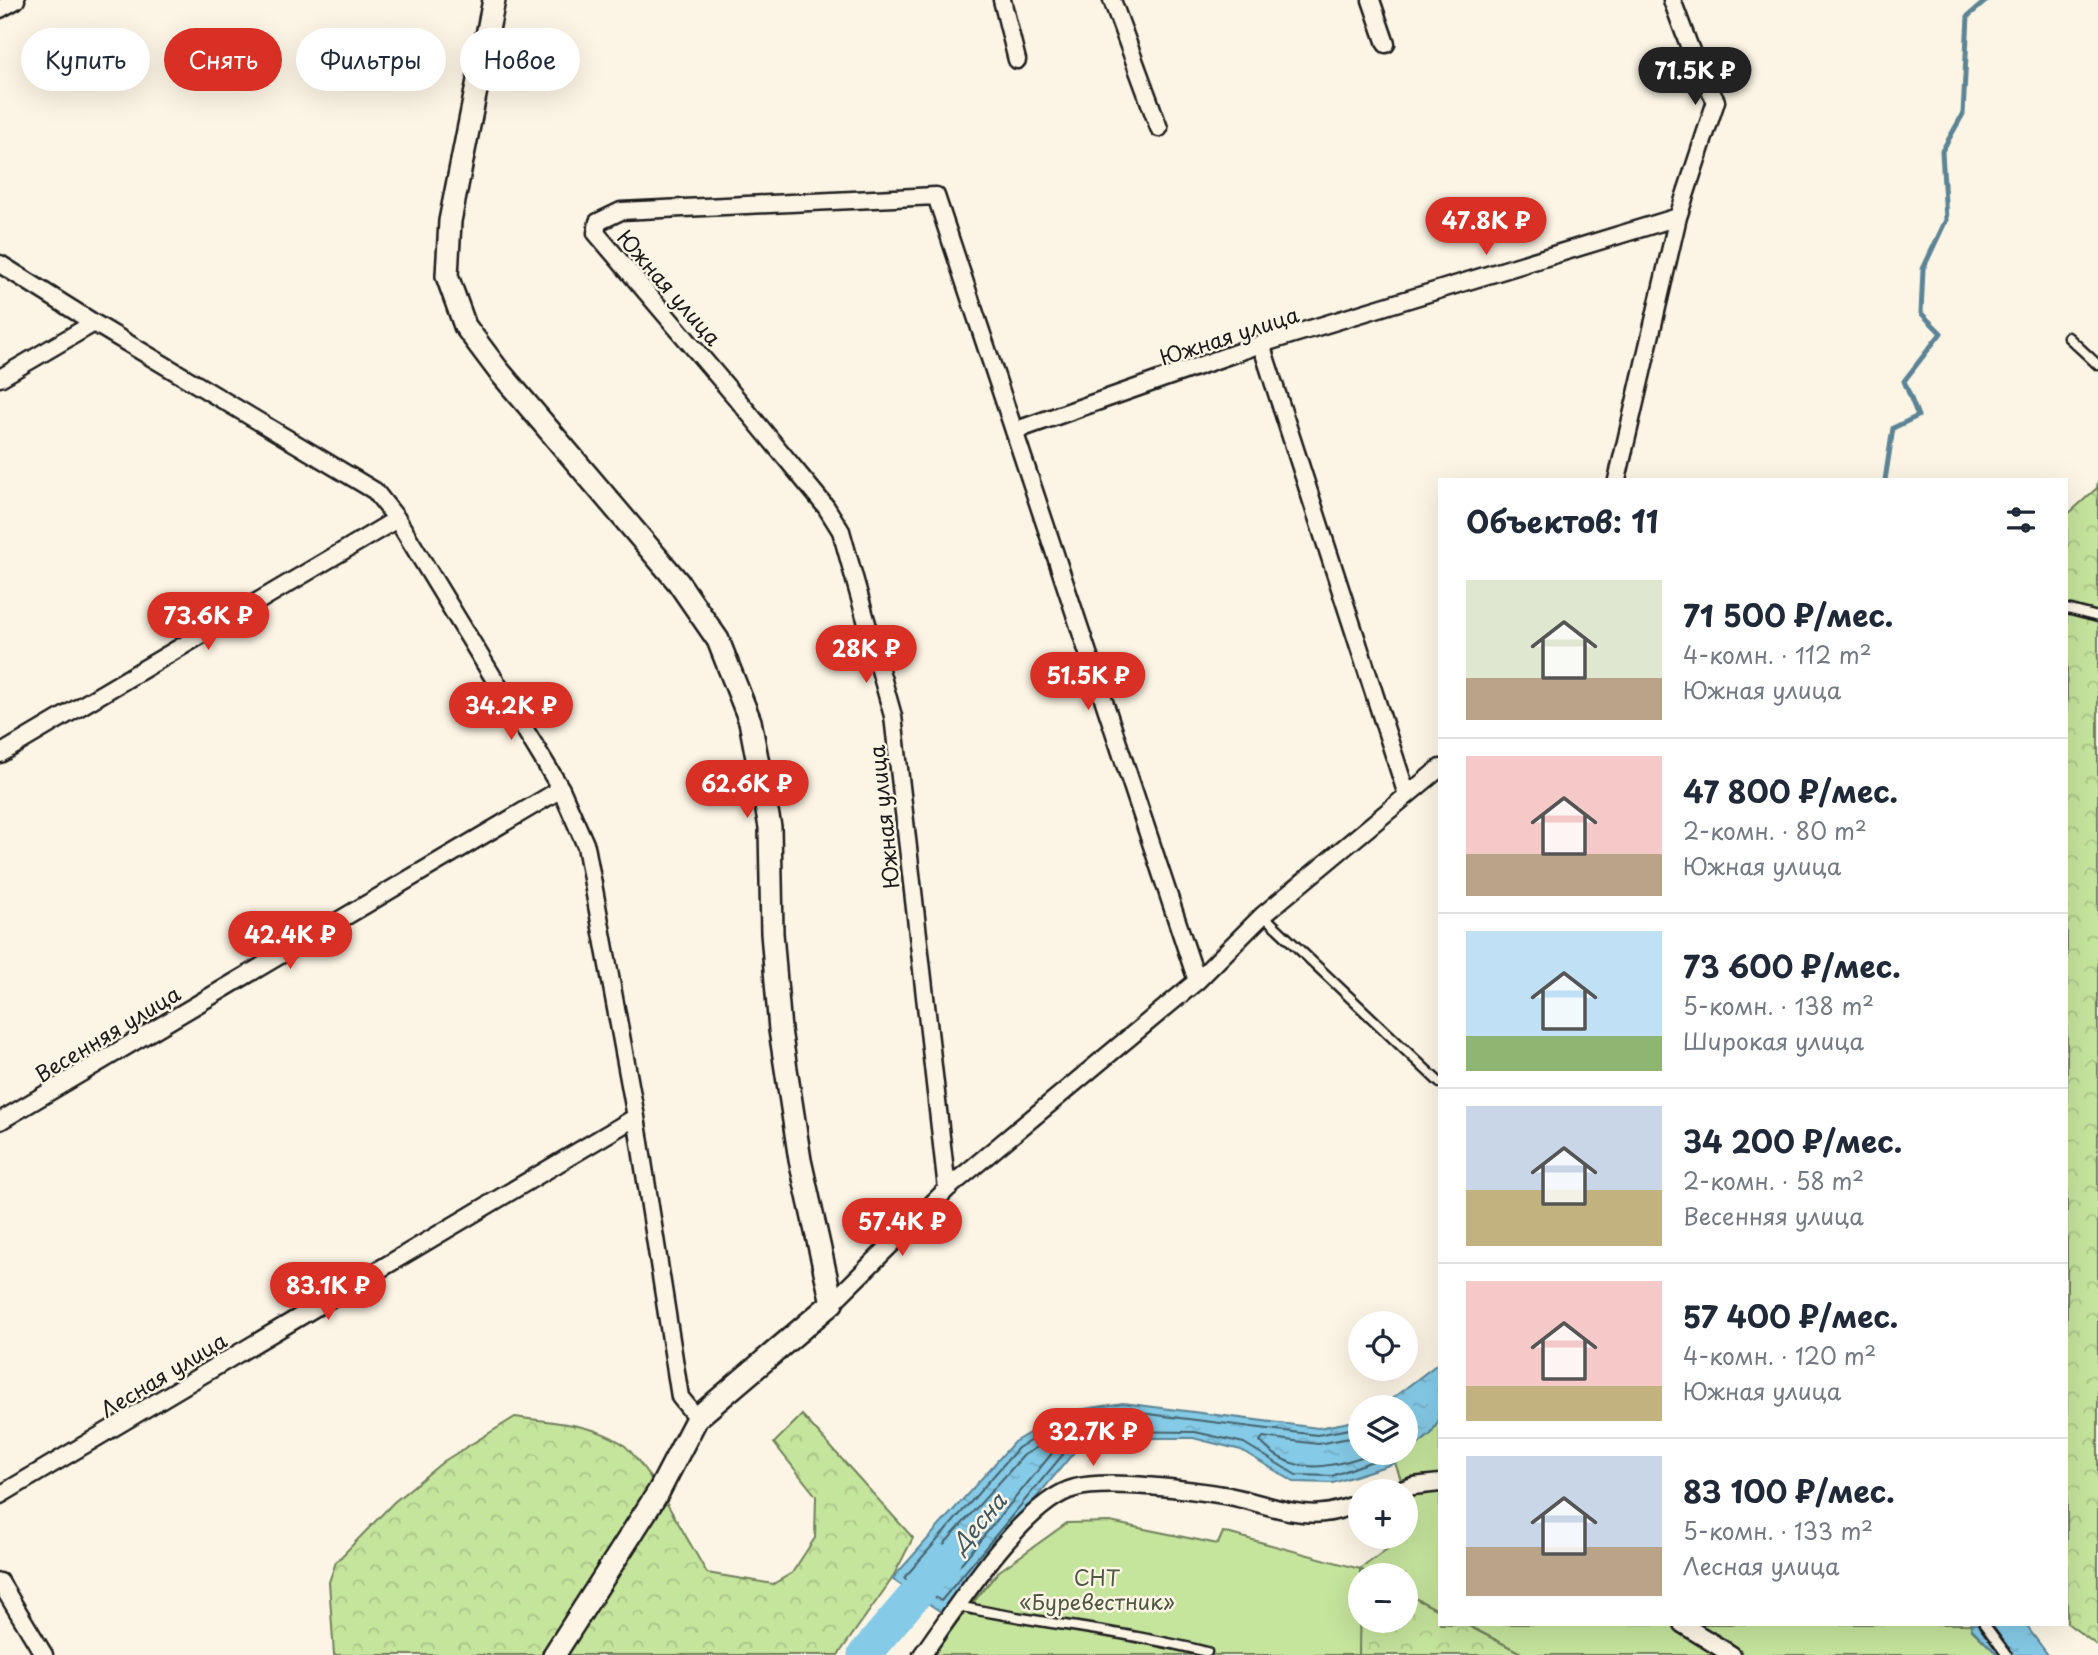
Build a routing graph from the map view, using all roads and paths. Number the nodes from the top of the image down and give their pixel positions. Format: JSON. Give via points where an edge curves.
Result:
{"nodes":[{"id":1,"x":16,"y":0,"type":"edge"},
{"id":2,"x":494,"y":0,"type":"edge"},
{"id":3,"x":1002,"y":0,"type":"edge"},
{"id":4,"x":1112,"y":0,"type":"edge"},
{"id":5,"x":1371,"y":0,"type":"edge"},
{"id":6,"x":1672,"y":0,"type":"edge"},
{"id":7,"x":0,"y":9,"type":"edge"},
{"id":8,"x":1386,"y":44,"type":"dead end"},
{"id":9,"x":1017,"y":61,"type":"dead end"},
{"id":10,"x":1159,"y":128,"type":"dead end"},
{"id":11,"x":1678,"y":217,"type":"junction"},
{"id":12,"x":0,"y":264,"type":"edge"},
{"id":13,"x":94,"y":323,"type":"junction"},
{"id":14,"x":2068,"y":337,"type":"dead end"},
{"id":15,"x":1261,"y":344,"type":"junction"},
{"id":16,"x":2098,"y":365,"type":"edge"},
{"id":17,"x":0,"y":379,"type":"edge"},
{"id":18,"x":1014,"y":431,"type":"junction"},
{"id":19,"x":1617,"y":478,"type":"edge"},
{"id":20,"x":397,"y":519,"type":"junction"},
{"id":21,"x":2068,"y":609,"type":"edge"},
{"id":22,"x":2098,"y":617,"type":"edge"},
{"id":23,"x":0,"y":754,"type":"edge"},
{"id":24,"x":1438,"y":770,"type":"edge"},
{"id":25,"x":561,"y":789,"type":"junction"},
{"id":26,"x":1407,"y":795,"type":"junction"},
{"id":27,"x":1263,"y":915,"type":"junction"},
{"id":28,"x":1197,"y":981,"type":"junction"},
{"id":29,"x":1438,"y":1081,"type":"edge"},
{"id":30,"x":636,"y":1117,"type":"junction"},
{"id":31,"x":0,"y":1121,"type":"edge"},
{"id":32,"x":947,"y":1189,"type":"junction"},
{"id":33,"x":832,"y":1303,"type":"junction"},
{"id":34,"x":697,"y":1418,"type":"junction"},
{"id":35,"x":1438,"y":1483,"type":"edge"},
{"id":36,"x":1418,"y":1485,"type":"edge"},
{"id":37,"x":0,"y":1495,"type":"edge"},
{"id":38,"x":1348,"y":1506,"type":"edge"},
{"id":39,"x":0,"y":1582,"type":"edge"},
{"id":40,"x":958,"y":1606,"type":"junction"},
{"id":41,"x":1685,"y":1626,"type":"edge"},
{"id":42,"x":1985,"y":1626,"type":"edge"},
{"id":43,"x":1207,"y":1652,"type":"dead end"},
{"id":44,"x":44,"y":1655,"type":"edge"},
{"id":45,"x":554,"y":1655,"type":"edge"},
{"id":46,"x":922,"y":1655,"type":"edge"},
{"id":47,"x":1731,"y":1655,"type":"edge"},
{"id":48,"x":2007,"y":1655,"type":"edge"}],
"edges":[{"from":1,"to":7,"type":"street"},
{"from":2,"to":33,"type":"street","via":[[450,221],[447,276],[465,326],[678,582],[718,640],[750,721],[770,827],[780,1030],[800,1160]]},
{"from":3,"to":9,"type":"street"},
{"from":4,"to":10,"type":"street"},
{"from":5,"to":8,"type":"street"},
{"from":6,"to":11,"type":"street","via":[[1697,67],[1716,101]]},
{"from":11,"to":15,"type":"street","name":"Южная улица"},
{"from":11,"to":19,"type":"street"},
{"from":12,"to":13,"type":"street"},
{"from":13,"to":17,"type":"street"},
{"from":13,"to":20,"type":"street","via":[[375,491]]},
{"from":14,"to":16,"type":"lane"},
{"from":15,"to":18,"type":"street","name":"Южная улица"},
{"from":15,"to":26,"type":"street"},
{"from":18,"to":28,"type":"street"},
{"from":18,"to":32,"type":"street","name":"Южная улица","via":[[936,196],[621,211],[607,215],[596,228],[841,531],[893,716]]},
{"from":20,"to":23,"type":"street"},
{"from":20,"to":25,"type":"street"},
{"from":21,"to":22,"type":"lane"},
{"from":24,"to":26,"type":"street"},
{"from":25,"to":30,"type":"street","via":[[586,846]]},
{"from":25,"to":31,"type":"street","name":"Весенняя улица"},
{"from":26,"to":27,"type":"street"},
{"from":27,"to":28,"type":"street"},
{"from":27,"to":29,"type":"lane"},
{"from":28,"to":32,"type":"street"},
{"from":30,"to":34,"type":"street","via":[[680,1397]]},
{"from":30,"to":37,"type":"street","name":"Лесная улица"},
{"from":32,"to":33,"type":"street"},
{"from":33,"to":34,"type":"street"},
{"from":34,"to":45,"type":"street","via":[[659,1491]]},
{"from":35,"to":36,"type":"street"},
{"from":38,"to":40,"type":"street","via":[[1323,1513],[1296,1512],[1228,1496],[1128,1485],[1074,1488],[1039,1507]]},
{"from":39,"to":44,"type":"street"},
{"from":40,"to":43,"type":"lane","via":[[1152,1638]]},
{"from":40,"to":46,"type":"street"},
{"from":41,"to":47,"type":"street"},
{"from":42,"to":48,"type":"lane"}]}
